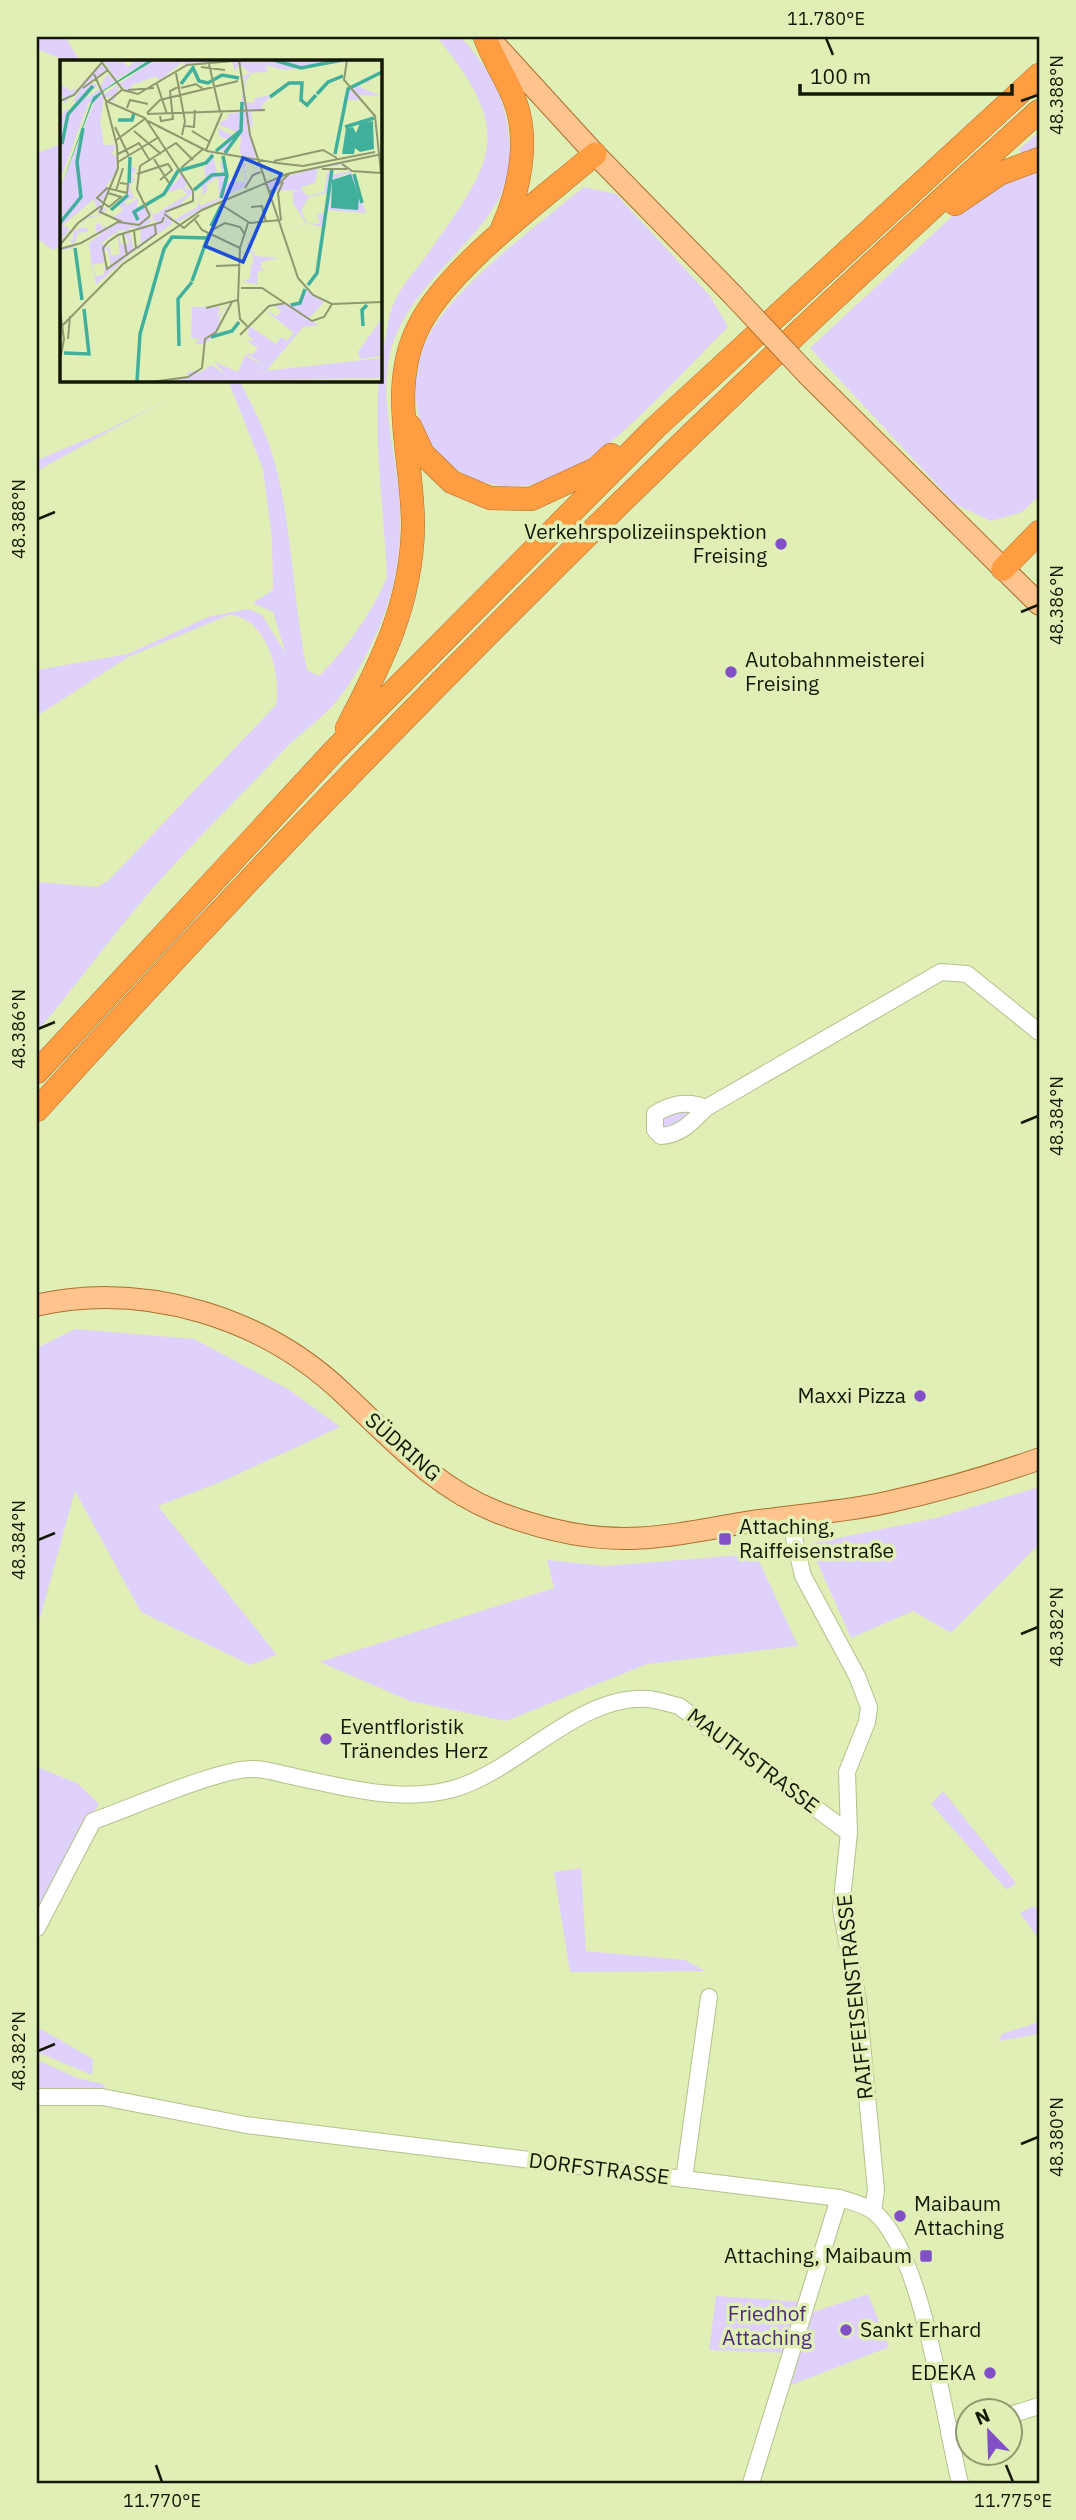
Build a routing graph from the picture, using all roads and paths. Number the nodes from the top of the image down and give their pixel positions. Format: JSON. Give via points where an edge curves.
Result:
{"nodes":[{"id":1,"x":487,"y":37,"type":"edge"},
{"id":2,"x":1039,"y":75,"type":"edge"},
{"id":3,"x":1039,"y":111,"type":"edge"},
{"id":4,"x":595,"y":154,"type":"junction"},
{"id":5,"x":1039,"y":159,"type":"edge"},
{"id":6,"x":909,"y":228,"type":"junction"},
{"id":7,"x":499,"y":236,"type":"junction"},
{"id":8,"x":404,"y":413,"type":"junction"},
{"id":9,"x":655,"y":428,"type":"junction"},
{"id":10,"x":1039,"y":532,"type":"edge"},
{"id":11,"x":1003,"y":569,"type":"junction"},
{"id":12,"x":1039,"y":604,"type":"edge"},
{"id":13,"x":334,"y":751,"type":"junction"},
{"id":14,"x":1039,"y":1032,"type":"edge"},
{"id":15,"x":37,"y":1072,"type":"edge"},
{"id":16,"x":706,"y":1108,"type":"dead end"},
{"id":17,"x":37,"y":1110,"type":"edge"},
{"id":18,"x":37,"y":1306,"type":"edge"},
{"id":19,"x":1039,"y":1459,"type":"edge"},
{"id":20,"x":789,"y":1516,"type":"junction"},
{"id":21,"x":849,"y":1833,"type":"junction"},
{"id":22,"x":37,"y":1928,"type":"edge"},
{"id":23,"x":709,"y":1997,"type":"dead end"},
{"id":24,"x":37,"y":2097,"type":"edge"},
{"id":25,"x":684,"y":2179,"type":"junction"},
{"id":26,"x":839,"y":2198,"type":"junction"},
{"id":27,"x":873,"y":2211,"type":"junction"},
{"id":28,"x":954,"y":2432,"type":"edge"},
{"id":29,"x":949,"y":2433,"type":"junction"},
{"id":30,"x":751,"y":2483,"type":"edge"},
{"id":31,"x":960,"y":2483,"type":"edge"}],
"edges":[{"from":1,"to":4,"type":"main road"},
{"from":1,"to":7,"type":"highway","via":[[492,58],[516,103],[522,150],[513,205]]},
{"from":2,"to":9,"type":"highway"},
{"from":3,"to":6,"type":"highway"},
{"from":4,"to":7,"type":"highway"},
{"from":4,"to":11,"type":"main road","bridge":true},
{"from":5,"to":6,"type":"highway","via":[[999,174],[939,216]]},
{"from":6,"to":17,"type":"highway","via":[[366,756]]},
{"from":7,"to":8,"type":"highway","via":[[445,289],[420,323],[404,366]]},
{"from":8,"to":9,"type":"highway","via":[[423,454],[452,482],[490,498],[531,499],[596,469],[631,438]]},
{"from":8,"to":13,"type":"highway","via":[[413,528],[406,599],[373,679]]},
{"from":9,"to":13,"type":"highway"},
{"from":10,"to":11,"type":"highway"},
{"from":11,"to":12,"type":"main road"},
{"from":13,"to":15,"type":"highway"},
{"from":14,"to":16,"type":"street","via":[[967,974],[941,972]]},
{"from":18,"to":20,"type":"main road","name":"SÜDRING","via":[[76,1299],[131,1299],[162,1302],[225,1319],[296,1355],[342,1391],[421,1467],[456,1492],[557,1531],[639,1538]]},
{"from":19,"to":20,"type":"main road","via":[[891,1502]]},
{"from":20,"to":21,"type":"street","name":"RAIFFEISENSTRASSE","via":[[803,1576],[868,1703],[867,1722],[848,1766]]},
{"from":21,"to":22,"type":"street","name":"MAUTHSTRASSE","via":[[679,1706],[633,1700],[581,1718],[479,1780],[452,1790],[374,1794],[255,1769],[212,1779],[93,1821]]},
{"from":21,"to":27,"type":"street","name":"RAIFFEISENSTRASSE","via":[[841,1909],[861,2021],[876,2190]]},
{"from":23,"to":25,"type":"street"},
{"from":24,"to":25,"type":"street","name":"DORFSTRASSE","via":[[103,2097],[246,2125]]},
{"from":25,"to":26,"type":"street","name":"DORFSTRASSE"},
{"from":26,"to":27,"type":"street","name":"DORFSTRASSE"},
{"from":26,"to":30,"type":"street"},
{"from":27,"to":29,"type":"street","name":"DORFSTRASSE","via":[[895,2238],[912,2284],[939,2376]]},
{"from":28,"to":29,"type":"street"},
{"from":29,"to":31,"type":"street","name":"DORFSTRASSE"}]}
